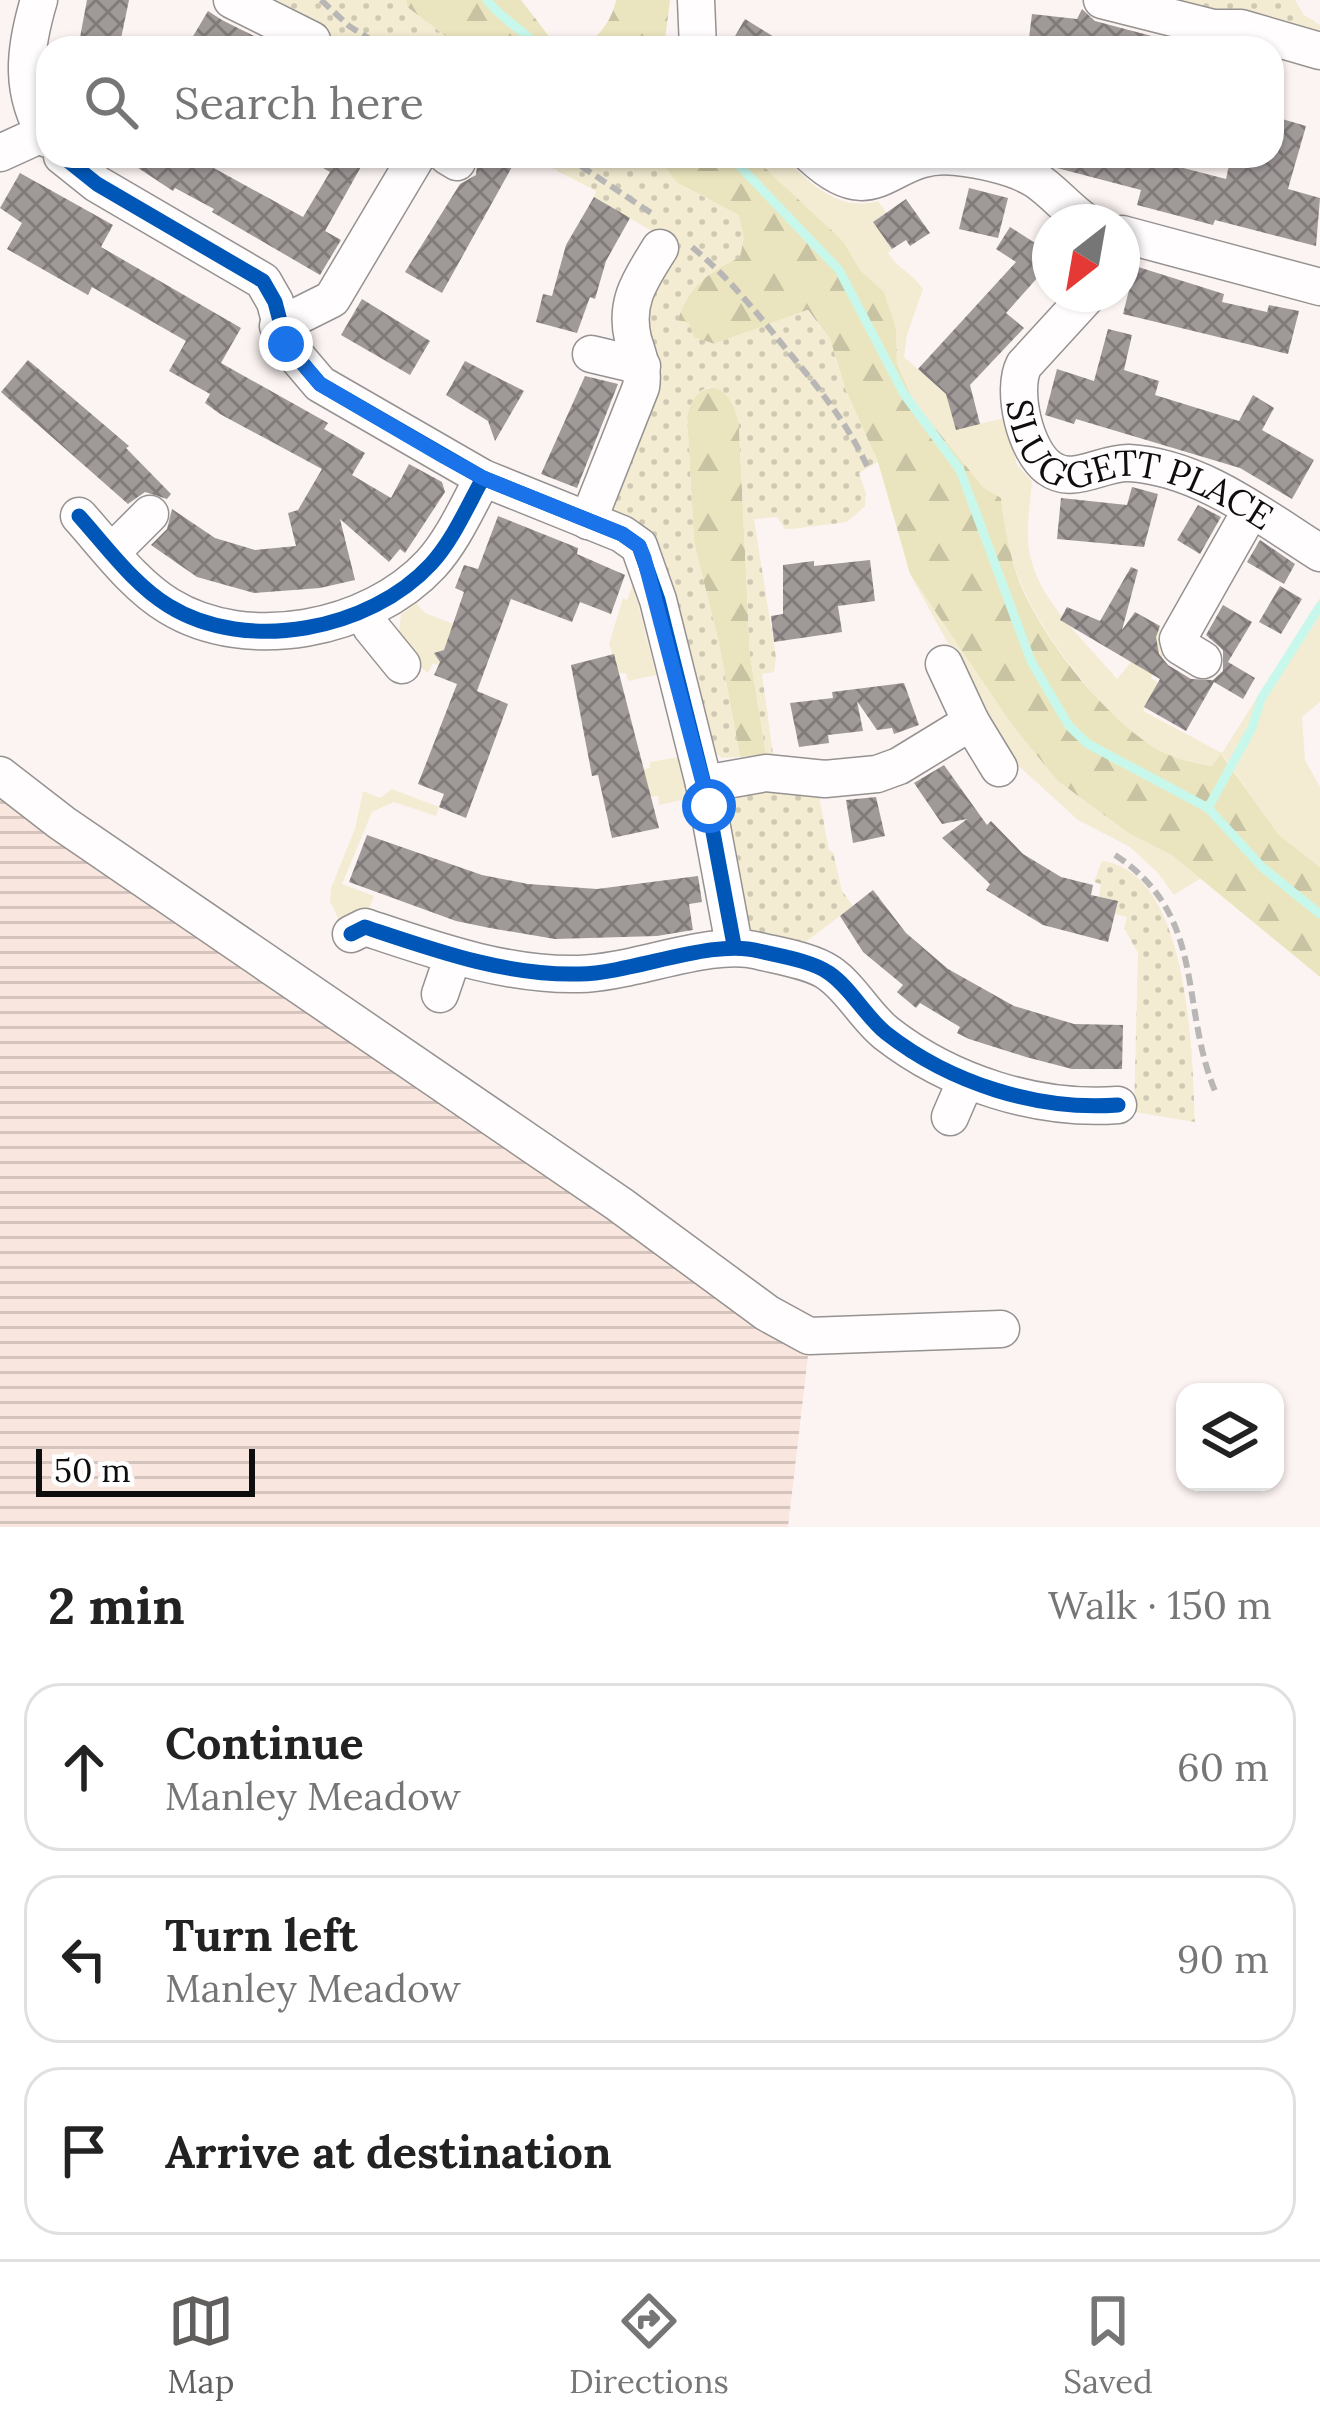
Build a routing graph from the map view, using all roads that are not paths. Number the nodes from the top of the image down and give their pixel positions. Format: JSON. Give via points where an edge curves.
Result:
{"nodes":[{"id":1,"x":39,"y":0,"type":"edge"},
{"id":2,"x":232,"y":0,"type":"edge"},
{"id":3,"x":696,"y":0,"type":"edge"},
{"id":4,"x":1102,"y":0,"type":"edge"},
{"id":5,"x":304,"y":36,"type":"edge"},
{"id":6,"x":698,"y":36,"type":"edge"},
{"id":7,"x":1268,"y":36,"type":"edge"},
{"id":8,"x":1284,"y":41,"type":"edge"},
{"id":9,"x":1320,"y":51,"type":"edge"},
{"id":10,"x":36,"y":116,"type":"edge"},
{"id":11,"x":36,"y":145,"type":"edge"},
{"id":12,"x":0,"y":153,"type":"edge"},
{"id":13,"x":75,"y":168,"type":"edge"},
{"id":14,"x":410,"y":168,"type":"edge"},
{"id":15,"x":826,"y":168,"type":"edge"},
{"id":16,"x":901,"y":168,"type":"edge"},
{"id":17,"x":1000,"y":168,"type":"edge"},
{"id":18,"x":1065,"y":204,"type":"edge"},
{"id":19,"x":1140,"y":239,"type":"edge"},
{"id":20,"x":673,"y":240,"type":"road end"},
{"id":21,"x":1320,"y":286,"type":"edge"},
{"id":22,"x":1073,"y":312,"type":"edge"},
{"id":23,"x":278,"y":326,"type":"junction"},
{"id":24,"x":591,"y":353,"type":"dead end"},
{"id":25,"x":642,"y":366,"type":"junction"},
{"id":26,"x":483,"y":478,"type":"junction"},
{"id":27,"x":1251,"y":511,"type":"junction"},
{"id":28,"x":150,"y":514,"type":"dead end"},
{"id":29,"x":79,"y":516,"type":"dead end"},
{"id":30,"x":589,"y":520,"type":"junction"},
{"id":31,"x":112,"y":552,"type":"junction"},
{"id":32,"x":1320,"y":554,"type":"edge"},
{"id":33,"x":365,"y":611,"type":"junction"},
{"id":34,"x":1203,"y":660,"type":"dead end"},
{"id":35,"x":402,"y":664,"type":"dead end"},
{"id":36,"x":944,"y":664,"type":"dead end"},
{"id":37,"x":971,"y":722,"type":"junction"},
{"id":38,"x":999,"y":768,"type":"dead end"},
{"id":39,"x":0,"y":775,"type":"edge"},
{"id":40,"x":704,"y":784,"type":"junction"},
{"id":41,"x":351,"y":934,"type":"dead end"},
{"id":42,"x":734,"y":945,"type":"junction"},
{"id":43,"x":453,"y":956,"type":"junction"},
{"id":44,"x":440,"y":994,"type":"dead end"},
{"id":45,"x":966,"y":1080,"type":"junction"},
{"id":46,"x":1118,"y":1105,"type":"dead end"},
{"id":47,"x":950,"y":1117,"type":"dead end"},
{"id":48,"x":1000,"y":1329,"type":"dead end"}],
"edges":[{"from":1,"to":10,"type":"street","via":[[25,64]]},
{"from":2,"to":5,"type":"street"},
{"from":3,"to":6,"type":"street"},
{"from":4,"to":7,"type":"street"},
{"from":8,"to":9,"type":"street"},
{"from":11,"to":12,"type":"street"},
{"from":13,"to":23,"type":"street","via":[[263,281]]},
{"from":14,"to":23,"type":"street","via":[[332,298]]},
{"from":15,"to":16,"type":"street","via":[[856,183]]},
{"from":17,"to":18,"type":"street","via":[[1039,182]]},
{"from":19,"to":21,"type":"street"},
{"from":20,"to":25,"type":"street","via":[[630,300]]},
{"from":22,"to":27,"type":"street","name":"SLUGGETT PLACE","via":[[1019,376],[1039,458],[1068,475],[1139,464],[1192,479]]},
{"from":23,"to":26,"type":"street","via":[[316,381]]},
{"from":24,"to":25,"type":"street"},
{"from":25,"to":30,"type":"street"},
{"from":26,"to":30,"type":"street"},
{"from":26,"to":33,"type":"street","via":[[430,566]]},
{"from":27,"to":32,"type":"street","name":"SLUGGETT PLACE"},
{"from":27,"to":34,"type":"street","via":[[1228,588],[1173,616],[1180,646]]},
{"from":28,"to":31,"type":"street"},
{"from":29,"to":31,"type":"street"},
{"from":30,"to":40,"type":"street","via":[[632,539],[644,558]]},
{"from":31,"to":33,"type":"street","via":[[165,604],[210,625],[269,631]]},
{"from":33,"to":35,"type":"street"},
{"from":36,"to":37,"type":"street"},
{"from":37,"to":38,"type":"street"},
{"from":37,"to":40,"type":"street","via":[[877,774],[766,773]]},
{"from":39,"to":48,"type":"street","via":[[767,1313],[809,1336]]},
{"from":40,"to":42,"type":"street"},
{"from":41,"to":43,"type":"street","via":[[365,927]]},
{"from":42,"to":43,"type":"street","via":[[577,975]]},
{"from":42,"to":45,"type":"street","via":[[828,972],[882,1030]]},
{"from":43,"to":44,"type":"street"},
{"from":45,"to":46,"type":"street","via":[[1082,1108]]},
{"from":45,"to":47,"type":"street"}]}
